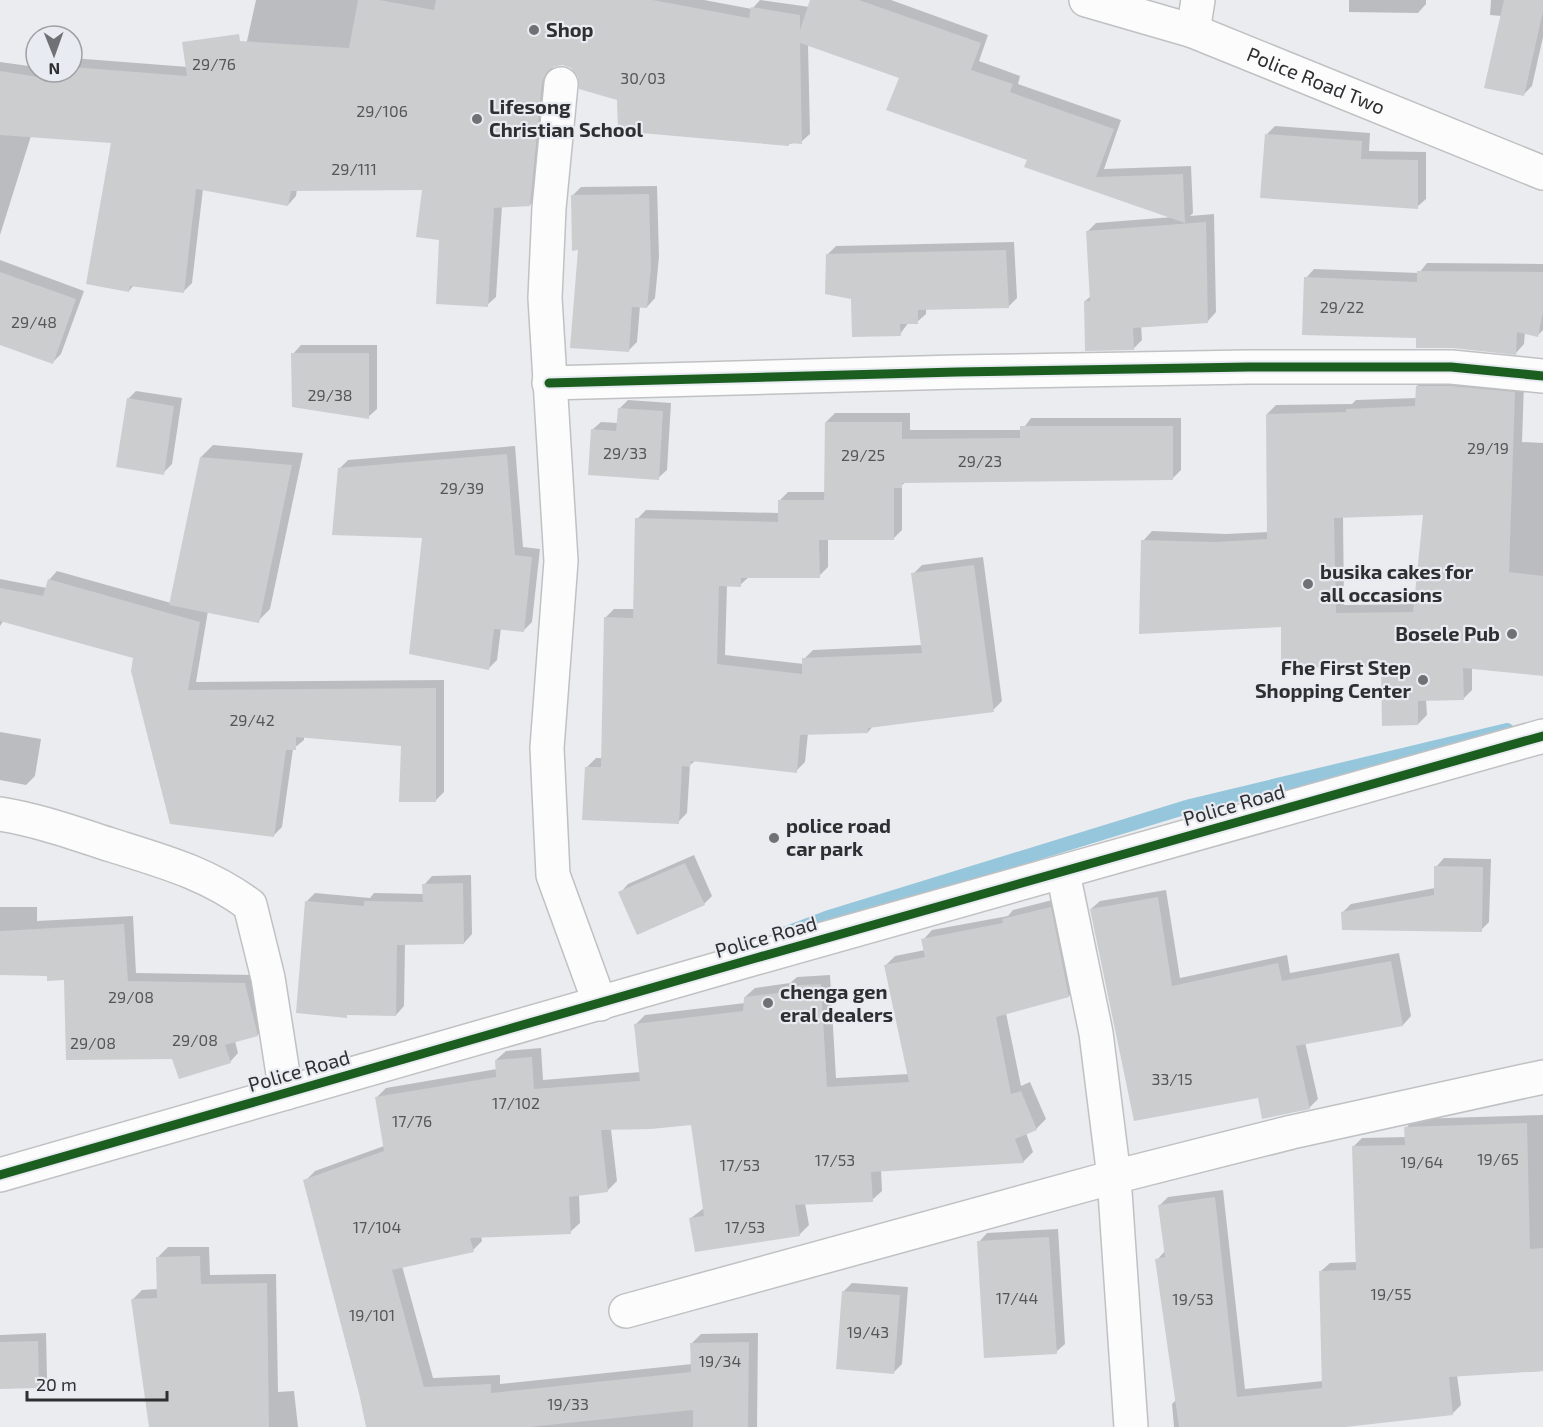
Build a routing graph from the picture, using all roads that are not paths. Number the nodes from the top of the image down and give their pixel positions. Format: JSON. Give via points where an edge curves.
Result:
{"nodes":[{"id":1,"x":1086,"y":0,"type":"edge"},
{"id":2,"x":1196,"y":16,"type":"edge"},
{"id":3,"x":561,"y":84,"type":"dead end"},
{"id":4,"x":1543,"y":173,"type":"edge"},
{"id":5,"x":1543,"y":376,"type":"edge"},
{"id":6,"x":549,"y":383,"type":"junction"},
{"id":7,"x":1543,"y":736,"type":"edge"},
{"id":8,"x":0,"y":814,"type":"edge"},
{"id":9,"x":1063,"y":873,"type":"junction"},
{"id":10,"x":600,"y":1004,"type":"junction"},
{"id":11,"x":1543,"y":1077,"type":"edge"},
{"id":12,"x":286,"y":1094,"type":"junction"},
{"id":13,"x":0,"y":1175,"type":"edge"},
{"id":14,"x":1114,"y":1178,"type":"junction"},
{"id":15,"x":626,"y":1311,"type":"dead end"},
{"id":16,"x":1131,"y":1427,"type":"edge"}],
"edges":[{"from":1,"to":2,"type":"street","name":"Police Road Two"},
{"from":2,"to":4,"type":"street","name":"Police Road Two"},
{"from":3,"to":6,"type":"street","via":[[545,298]]},
{"from":5,"to":6,"type":"street","via":[[1451,367],[1249,367]]},
{"from":6,"to":10,"type":"street","via":[[561,561],[547,748],[553,875]]},
{"from":7,"to":9,"type":"street","name":"Police Road"},
{"from":8,"to":12,"type":"street","via":[[32,819],[180,867],[222,885],[250,905],[268,978]]},
{"from":9,"to":10,"type":"street","name":"Police Road"},
{"from":9,"to":14,"type":"street","via":[[1096,1033]]},
{"from":10,"to":12,"type":"street","name":"Police Road"},
{"from":11,"to":14,"type":"street","via":[[1292,1132]]},
{"from":12,"to":13,"type":"street","name":"Police Road"},
{"from":14,"to":15,"type":"street"},
{"from":14,"to":16,"type":"street"}]}
